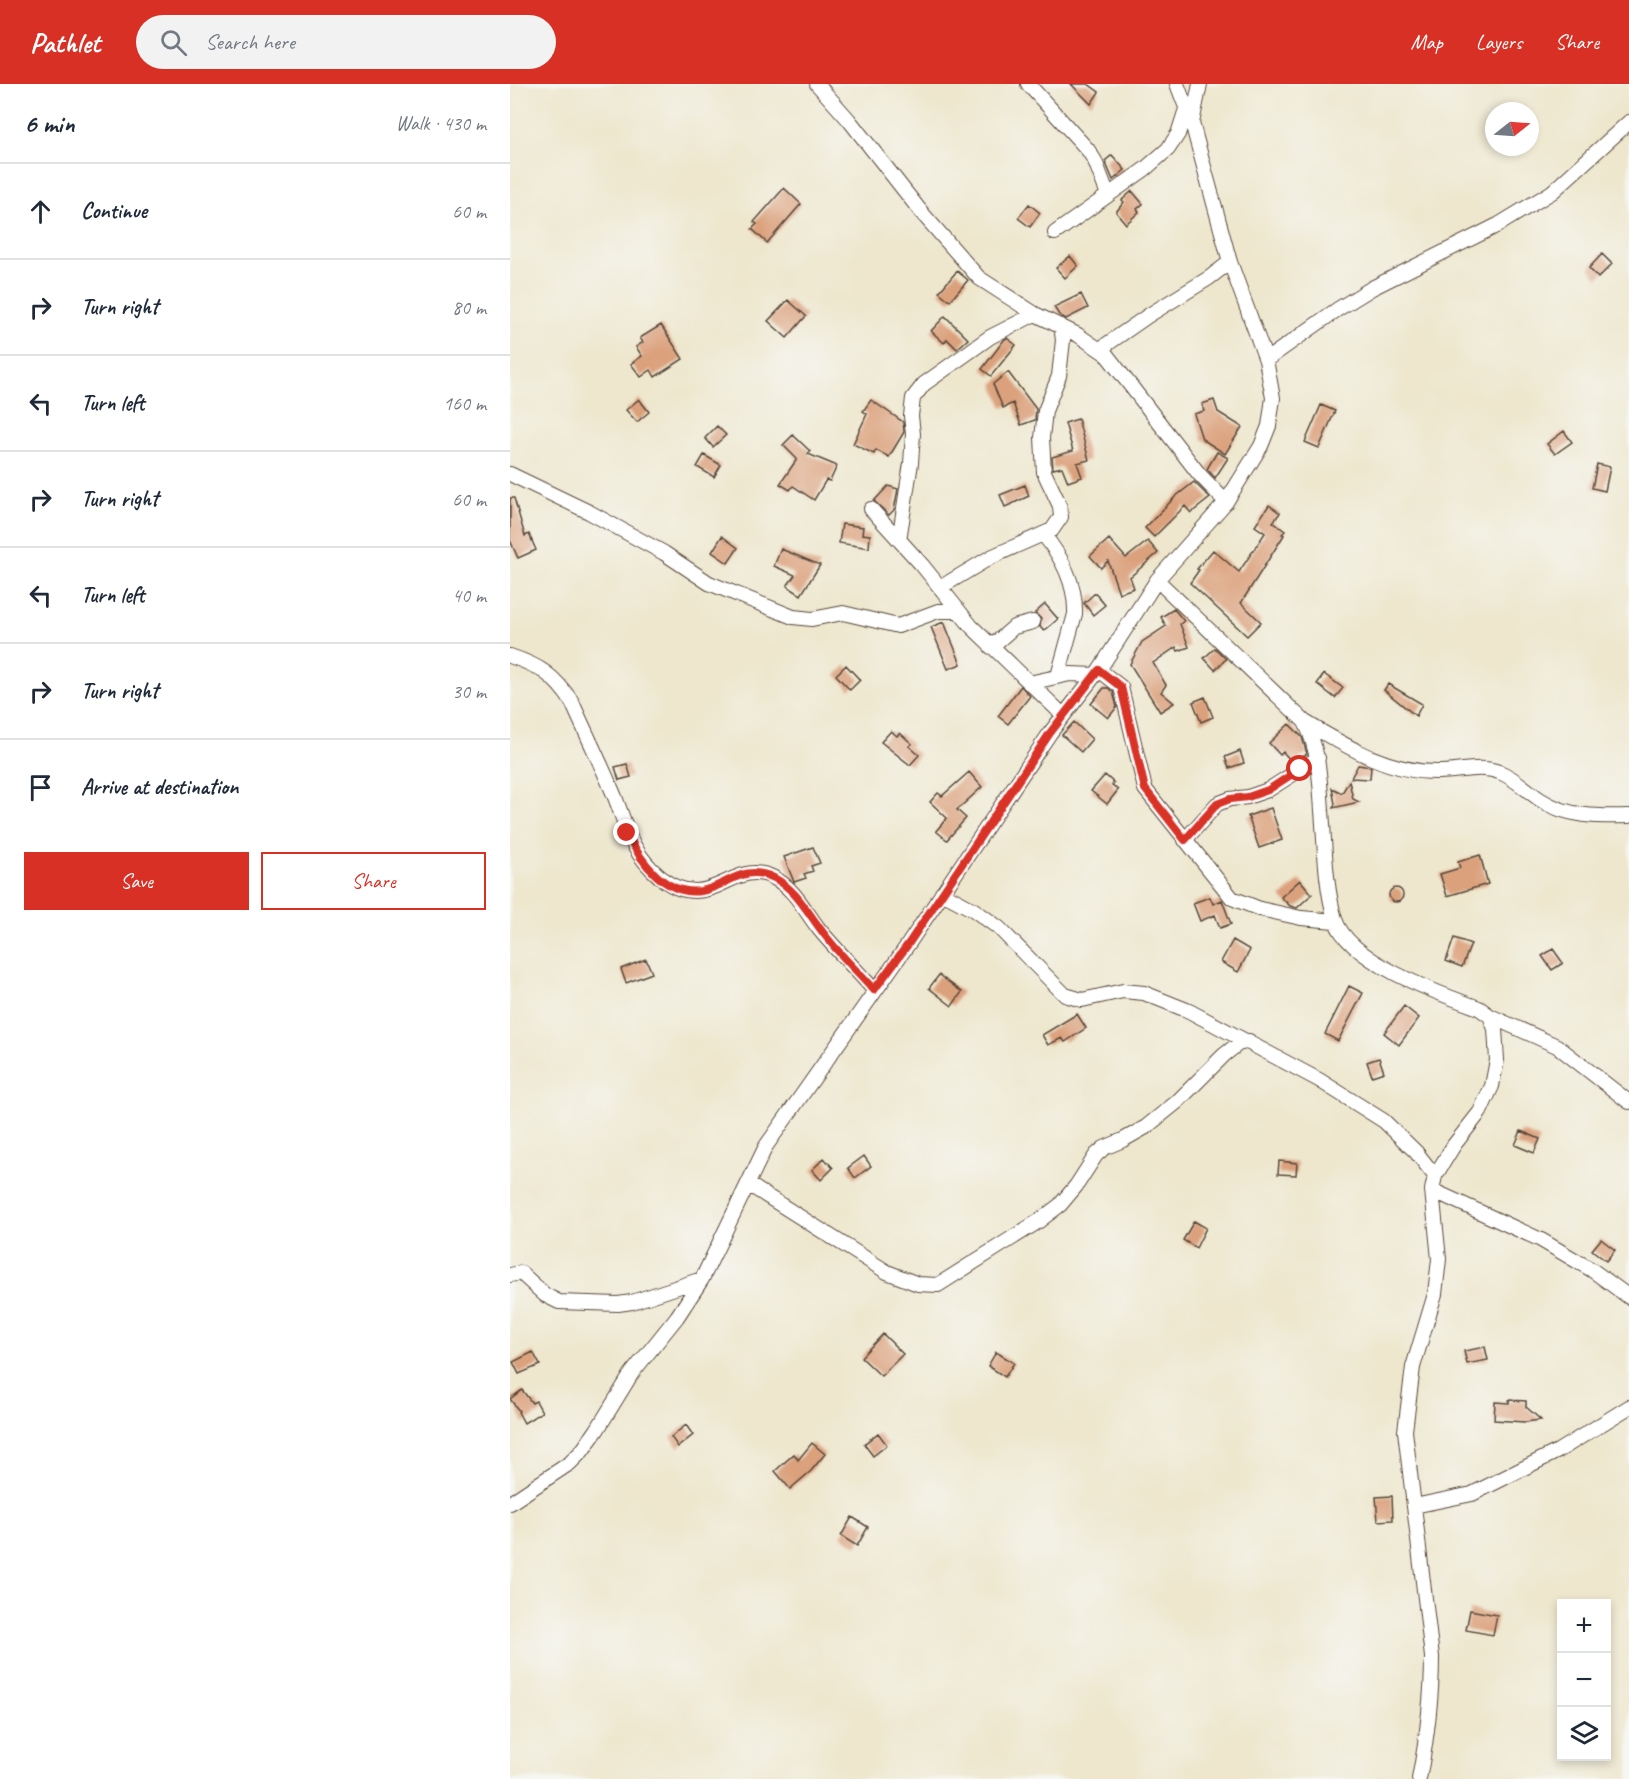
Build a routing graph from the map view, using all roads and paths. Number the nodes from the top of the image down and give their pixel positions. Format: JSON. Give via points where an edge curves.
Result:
{"nodes":[{"id":1,"x":817,"y":84,"type":"edge"},
{"id":2,"x":1028,"y":84,"type":"edge"},
{"id":3,"x":1177,"y":84,"type":"edge"},
{"id":4,"x":1200,"y":84,"type":"edge"},
{"id":5,"x":1186,"y":109,"type":"junction"},
{"id":6,"x":1629,"y":122,"type":"edge"},
{"id":7,"x":1192,"y":123,"type":"junction"},
{"id":8,"x":1108,"y":195,"type":"junction"},
{"id":9,"x":1055,"y":233,"type":"dead end"},
{"id":10,"x":1230,"y":262,"type":"junction"},
{"id":11,"x":1035,"y":314,"type":"junction"},
{"id":12,"x":1061,"y":326,"type":"junction"},
{"id":13,"x":1100,"y":350,"type":"junction"},
{"id":14,"x":1266,"y":360,"type":"junction"},
{"id":15,"x":510,"y":474,"type":"edge"},
{"id":16,"x":1226,"y":502,"type":"junction"},
{"id":17,"x":871,"y":509,"type":"dead end"},
{"id":18,"x":1043,"y":534,"type":"junction"},
{"id":19,"x":899,"y":540,"type":"junction"},
{"id":20,"x":1157,"y":580,"type":"junction"},
{"id":21,"x":940,"y":588,"type":"junction"},
{"id":22,"x":957,"y":611,"type":"junction"},
{"id":23,"x":1033,"y":622,"type":"dead end"},
{"id":24,"x":991,"y":647,"type":"junction"},
{"id":25,"x":510,"y":656,"type":"edge"},
{"id":26,"x":1097,"y":672,"type":"junction"},
{"id":27,"x":1058,"y":676,"type":"junction"},
{"id":28,"x":1029,"y":682,"type":"junction"},
{"id":29,"x":1063,"y":715,"type":"junction"},
{"id":30,"x":1305,"y":722,"type":"junction"},
{"id":31,"x":1318,"y":758,"type":"junction"},
{"id":32,"x":1629,"y":816,"type":"edge"},
{"id":33,"x":1185,"y":840,"type":"junction"},
{"id":34,"x":942,"y":893,"type":"junction"},
{"id":35,"x":1335,"y":921,"type":"junction"},
{"id":36,"x":874,"y":990,"type":"junction"},
{"id":37,"x":1490,"y":1016,"type":"junction"},
{"id":38,"x":1249,"y":1041,"type":"junction"},
{"id":39,"x":1629,"y":1102,"type":"edge"},
{"id":40,"x":1433,"y":1183,"type":"junction"},
{"id":41,"x":748,"y":1184,"type":"junction"},
{"id":42,"x":510,"y":1275,"type":"edge"},
{"id":43,"x":702,"y":1279,"type":"junction"},
{"id":44,"x":1629,"y":1297,"type":"edge"},
{"id":45,"x":1629,"y":1407,"type":"edge"},
{"id":46,"x":510,"y":1503,"type":"edge"},
{"id":47,"x":1414,"y":1506,"type":"junction"},
{"id":48,"x":1419,"y":1779,"type":"edge"}],
"edges":[{"from":1,"to":11,"type":"street","via":[[980,278]]},
{"from":2,"to":8,"type":"street","via":[[1088,150]]},
{"from":3,"to":5,"type":"street"},
{"from":4,"to":7,"type":"street"},
{"from":5,"to":7,"type":"street"},
{"from":5,"to":8,"type":"street","via":[[1168,149]]},
{"from":6,"to":14,"type":"street","via":[[1552,192],[1498,225],[1372,288]]},
{"from":7,"to":10,"type":"street"},
{"from":8,"to":9,"type":"street"},
{"from":10,"to":13,"type":"street"},
{"from":10,"to":14,"type":"street"},
{"from":11,"to":12,"type":"street"},
{"from":11,"to":19,"type":"street","via":[[990,337],[924,384],[913,398],[911,463]]},
{"from":12,"to":13,"type":"street"},
{"from":12,"to":18,"type":"street","via":[[1059,376],[1045,411],[1042,438],[1044,472],[1061,517],[1052,530]]},
{"from":13,"to":16,"type":"street"},
{"from":14,"to":16,"type":"street","via":[[1272,398],[1269,426]]},
{"from":15,"to":22,"type":"street","via":[[599,517],[709,583],[793,617],[812,619],[843,613],[898,626],[938,611]]},
{"from":16,"to":20,"type":"street"},
{"from":17,"to":19,"type":"street"},
{"from":18,"to":21,"type":"street","via":[[991,557]]},
{"from":18,"to":27,"type":"street","via":[[1064,563],[1076,604]]},
{"from":19,"to":21,"type":"street"},
{"from":20,"to":26,"type":"street"},
{"from":20,"to":30,"type":"street"},
{"from":21,"to":22,"type":"street"},
{"from":22,"to":24,"type":"street"},
{"from":23,"to":24,"type":"street","via":[[1014,627]]},
{"from":24,"to":28,"type":"street"},
{"from":25,"to":36,"type":"street","via":[[539,667],[563,688],[645,865],[667,884],[684,891],[702,891],[743,874],[762,873],[776,879],[790,890]]},
{"from":26,"to":27,"type":"street"},
{"from":26,"to":29,"type":"street"},
{"from":26,"to":33,"type":"street","via":[[1121,687],[1145,789]]},
{"from":27,"to":28,"type":"street"},
{"from":28,"to":29,"type":"street"},
{"from":29,"to":34,"type":"street"},
{"from":30,"to":31,"type":"street"},
{"from":30,"to":32,"type":"street","via":[[1386,764],[1437,773],[1487,769],[1500,772],[1558,809],[1598,817]]},
{"from":31,"to":33,"type":"street","via":[[1268,790],[1217,804]]},
{"from":31,"to":35,"type":"street"},
{"from":33,"to":35,"type":"street","via":[[1232,898],[1241,903],[1301,918]]},
{"from":34,"to":36,"type":"street"},
{"from":34,"to":38,"type":"street","via":[[999,928],[1065,995],[1082,999],[1123,991],[1144,993]]},
{"from":35,"to":37,"type":"street","via":[[1347,940],[1369,958]]},
{"from":36,"to":41,"type":"street","via":[[766,1146]]},
{"from":37,"to":39,"type":"street","via":[[1557,1046]]},
{"from":37,"to":40,"type":"street","via":[[1497,1042],[1492,1086],[1480,1112],[1454,1145]]},
{"from":38,"to":40,"type":"street","via":[[1384,1121],[1416,1152]]},
{"from":38,"to":41,"type":"street","via":[[1224,1055],[1146,1127],[1104,1148],[1060,1204],[1039,1221],[938,1285],[918,1284],[887,1272]]},
{"from":40,"to":44,"type":"street","via":[[1464,1206],[1541,1240]]},
{"from":40,"to":47,"type":"street","via":[[1439,1259],[1436,1294],[1413,1367],[1405,1431]]},
{"from":41,"to":43,"type":"street"},
{"from":42,"to":43,"type":"street","via":[[521,1273],[559,1302],[618,1304]]},
{"from":43,"to":46,"type":"street","via":[[632,1373],[582,1451]]},
{"from":45,"to":47,"type":"street","via":[[1558,1451],[1472,1494]]},
{"from":47,"to":48,"type":"street","via":[[1432,1658],[1428,1734]]}]}
